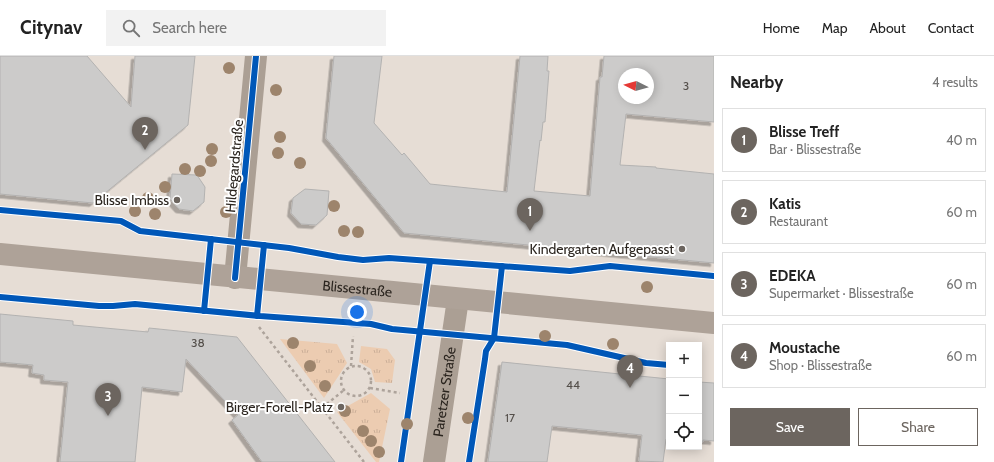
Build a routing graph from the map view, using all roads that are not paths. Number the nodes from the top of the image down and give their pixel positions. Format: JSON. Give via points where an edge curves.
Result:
{"nodes":[{"id":1,"x":256,"y":56,"type":"edge"},
{"id":2,"x":0,"y":254,"type":"edge"},
{"id":3,"x":235,"y":278,"type":"junction"},
{"id":4,"x":458,"y":299,"type":"junction"},
{"id":5,"x":714,"y":323,"type":"edge"},
{"id":6,"x":434,"y":462,"type":"edge"}],
"edges":[{"from":1,"to":3,"type":"street","name":"Hildegardstraße"},
{"from":2,"to":3,"type":"main road","name":"Blissestraße"},
{"from":3,"to":4,"type":"main road","name":"Blissestraße"},
{"from":4,"to":5,"type":"main road","name":"Blissestraße"},
{"from":4,"to":6,"type":"street","name":"Paretzer Straße"}]}
